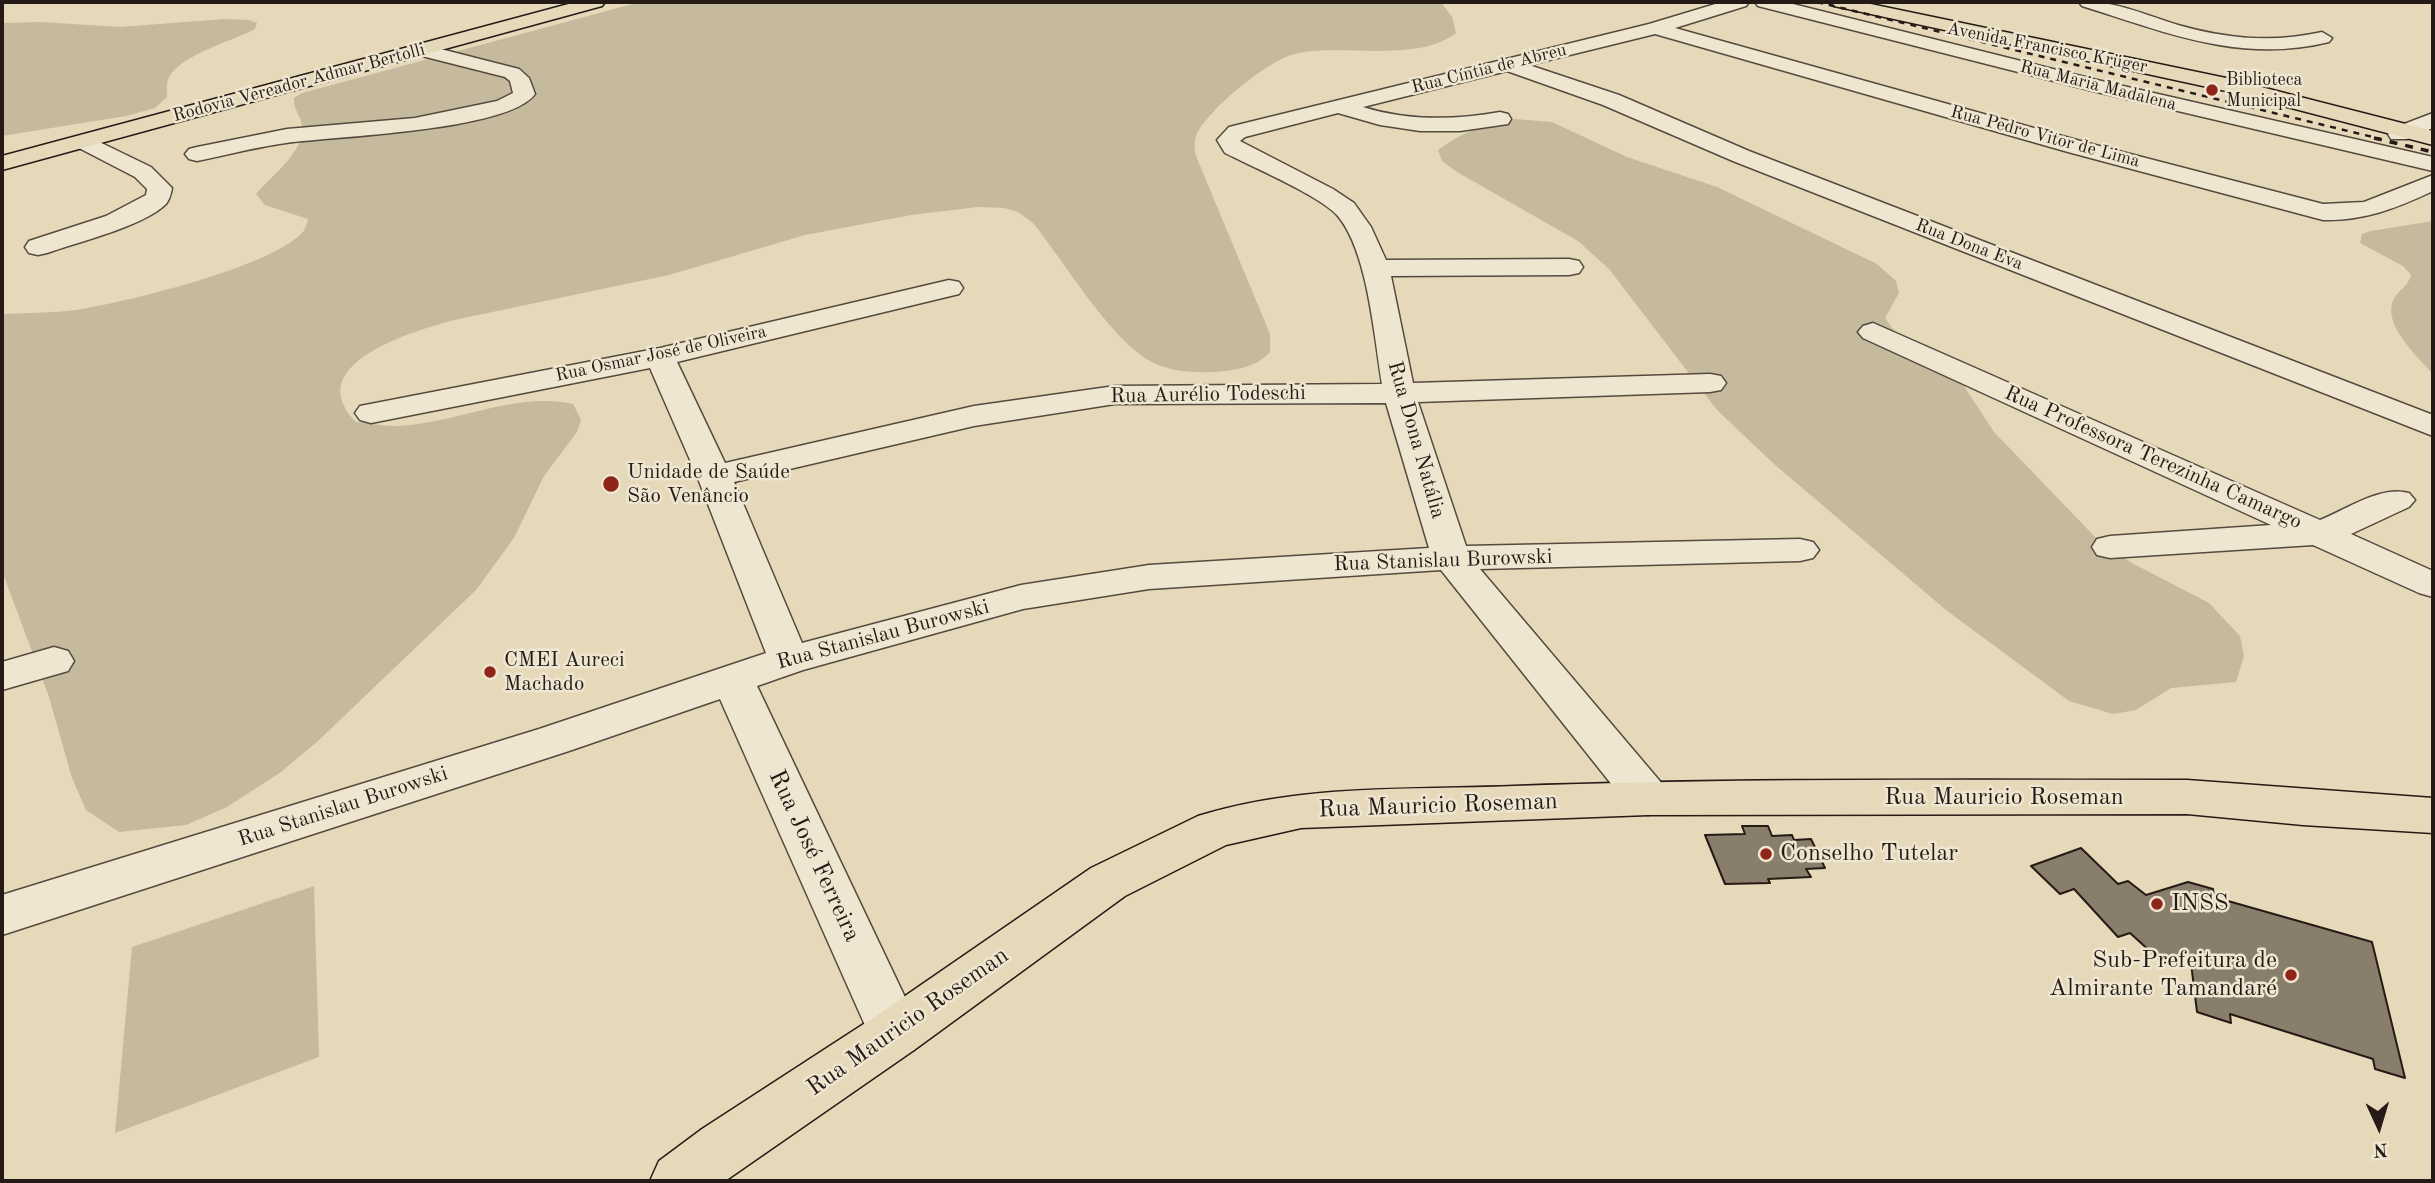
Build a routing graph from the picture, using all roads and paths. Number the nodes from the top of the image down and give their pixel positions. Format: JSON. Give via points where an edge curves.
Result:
{"nodes":[{"id":1,"x":596,"y":2,"type":"edge"},
{"id":2,"x":1740,"y":2,"type":"edge"},
{"id":3,"x":1764,"y":2,"type":"edge"},
{"id":4,"x":1840,"y":2,"type":"edge"},
{"id":5,"x":2088,"y":2,"type":"edge"},
{"id":6,"x":1655,"y":28,"type":"junction"},
{"id":7,"x":2322,"y":38,"type":"dead end"},
{"id":8,"x":421,"y":50,"type":"junction"},
{"id":9,"x":1506,"y":64,"type":"junction"},
{"id":10,"x":1339,"y":106,"type":"junction"},
{"id":11,"x":1500,"y":119,"type":"dead end"},
{"id":12,"x":2433,"y":120,"type":"edge"},
{"id":13,"x":1237,"y":132,"type":"joint"},
{"id":14,"x":2402,"y":132,"type":"junction"},
{"id":15,"x":2433,"y":140,"type":"edge"},
{"id":16,"x":85,"y":142,"type":"junction"},
{"id":17,"x":197,"y":154,"type":"dead end"},
{"id":18,"x":2,"y":163,"type":"edge"},
{"id":19,"x":2433,"y":164,"type":"edge"},
{"id":20,"x":2433,"y":182,"type":"edge"},
{"id":21,"x":38,"y":247,"type":"dead end"},
{"id":22,"x":1569,"y":267,"type":"dead end"},
{"id":23,"x":1376,"y":268,"type":"junction"},
{"id":24,"x":949,"y":288,"type":"dead end"},
{"id":25,"x":1873,"y":332,"type":"dead end"},
{"id":26,"x":660,"y":357,"type":"junction"},
{"id":27,"x":1710,"y":383,"type":"dead end"},
{"id":28,"x":1399,"y":393,"type":"junction"},
{"id":29,"x":371,"y":414,"type":"dead end"},
{"id":30,"x":2433,"y":426,"type":"edge"},
{"id":31,"x":714,"y":476,"type":"junction"},
{"id":32,"x":2397,"y":500,"type":"dead end"},
{"id":33,"x":2322,"y":533,"type":"junction"},
{"id":34,"x":2110,"y":547,"type":"dead end"},
{"id":35,"x":1800,"y":550,"type":"dead end"},
{"id":36,"x":1451,"y":558,"type":"junction"},
{"id":37,"x":2433,"y":585,"type":"edge"},
{"id":38,"x":789,"y":660,"type":"junction"},
{"id":39,"x":54,"y":661,"type":"dead end"},
{"id":40,"x":2,"y":676,"type":"edge"},
{"id":41,"x":733,"y":678,"type":"junction"},
{"id":42,"x":1648,"y":798,"type":"junction"},
{"id":43,"x":2303,"y":808,"type":"junction"},
{"id":44,"x":2433,"y":816,"type":"edge"},
{"id":45,"x":2433,"y":835,"type":"edge"},
{"id":46,"x":2,"y":915,"type":"edge"},
{"id":47,"x":895,"y":1033,"type":"junction"},
{"id":48,"x":680,"y":1181,"type":"edge"}],
"edges":[{"from":1,"to":8,"type":"main road","name":"Rodovia Vereador Admar Bertolli"},
{"from":2,"to":6,"type":"street","name":"Rua Cíntia de Abreu"},
{"from":3,"to":19,"type":"street","name":"Rua Maria Madalena"},
{"from":4,"to":14,"type":"main road","name":"Avenida Francisco Krüger","via":[[1955,30],[2157,69]]},
{"from":5,"to":7,"type":"street","via":[[2194,34],[2271,47]]},
{"from":6,"to":9,"type":"street","name":"Rua Cíntia de Abreu"},
{"from":6,"to":20,"type":"street","name":"Rua Pedro Vitor de Lima","via":[[2323,212],[2366,211]]},
{"from":8,"to":16,"type":"main road","name":"Rodovia Vereador Admar Bertolli"},
{"from":8,"to":17,"type":"street","via":[[512,73],[519,78],[524,94],[503,106],[415,125],[287,136]]},
{"from":9,"to":10,"type":"street","name":"Rua Cíntia de Abreu"},
{"from":9,"to":30,"type":"street","name":"Rua Dona Eva","via":[[1611,100],[1741,156]]},
{"from":10,"to":11,"type":"street","via":[[1382,120],[1431,126]]},
{"from":10,"to":13,"type":"street","name":"Rua Cíntia de Abreu"},
{"from":12,"to":14,"type":"street"},
{"from":13,"to":23,"type":"street","name":"Rua Dona Natália","via":[[1228,140],[1233,148],[1345,208]]},
{"from":14,"to":15,"type":"main road","name":"Avenida Francisco Krüger"},
{"from":16,"to":18,"type":"main road","name":"Rodovia Vereador Admar Bertolli"},
{"from":16,"to":21,"type":"street","via":[[143,172],[160,188],[157,199],[115,221]]},
{"from":22,"to":23,"type":"street"},
{"from":23,"to":28,"type":"street","name":"Rua Dona Natália"},
{"from":24,"to":26,"type":"street","name":"Rua Osmar José de Oliveira"},
{"from":25,"to":33,"type":"street","name":"Rua Professora Terezinha Camargo"},
{"from":26,"to":29,"type":"street","name":"Rua Osmar José de Oliveira"},
{"from":26,"to":31,"type":"street"},
{"from":27,"to":28,"type":"street","name":"Rua Aurélio Todeschi"},
{"from":28,"to":31,"type":"street","name":"Rua Aurélio Todeschi","via":[[1115,395],[974,415]]},
{"from":28,"to":36,"type":"street","name":"Rua Dona Natália"},
{"from":31,"to":38,"type":"street"},
{"from":32,"to":33,"type":"street"},
{"from":33,"to":34,"type":"street"},
{"from":33,"to":37,"type":"street","name":"Rua Professora Terezinha Camargo"},
{"from":35,"to":36,"type":"street","name":"Rua Stanislau Burowski"},
{"from":36,"to":38,"type":"street","name":"Rua Stanislau Burowski","via":[[1149,577],[1021,597]]},
{"from":36,"to":42,"type":"street","name":"Rua Dona Natália"},
{"from":38,"to":41,"type":"street","name":"Rua Stanislau Burowski"},
{"from":39,"to":40,"type":"street"},
{"from":41,"to":46,"type":"street","name":"Rua Stanislau Burowski","via":[[542,744]]},
{"from":41,"to":47,"type":"street","name":"Rua José Ferreira"},
{"from":42,"to":43,"type":"main road","name":"Rua Mauricio Roseman","via":[[2187,797]]},
{"from":42,"to":47,"type":"main road","name":"Rua Mauricio Roseman","via":[[1301,811],[1214,829],[1108,882]]},
{"from":43,"to":44,"type":"main road","name":"Rua Mauricio Roseman"},
{"from":43,"to":45,"type":"main road","name":"Rua Mauricio Roseman"},
{"from":47,"to":48,"type":"main road","name":"Rua Mauricio Roseman"}]}
